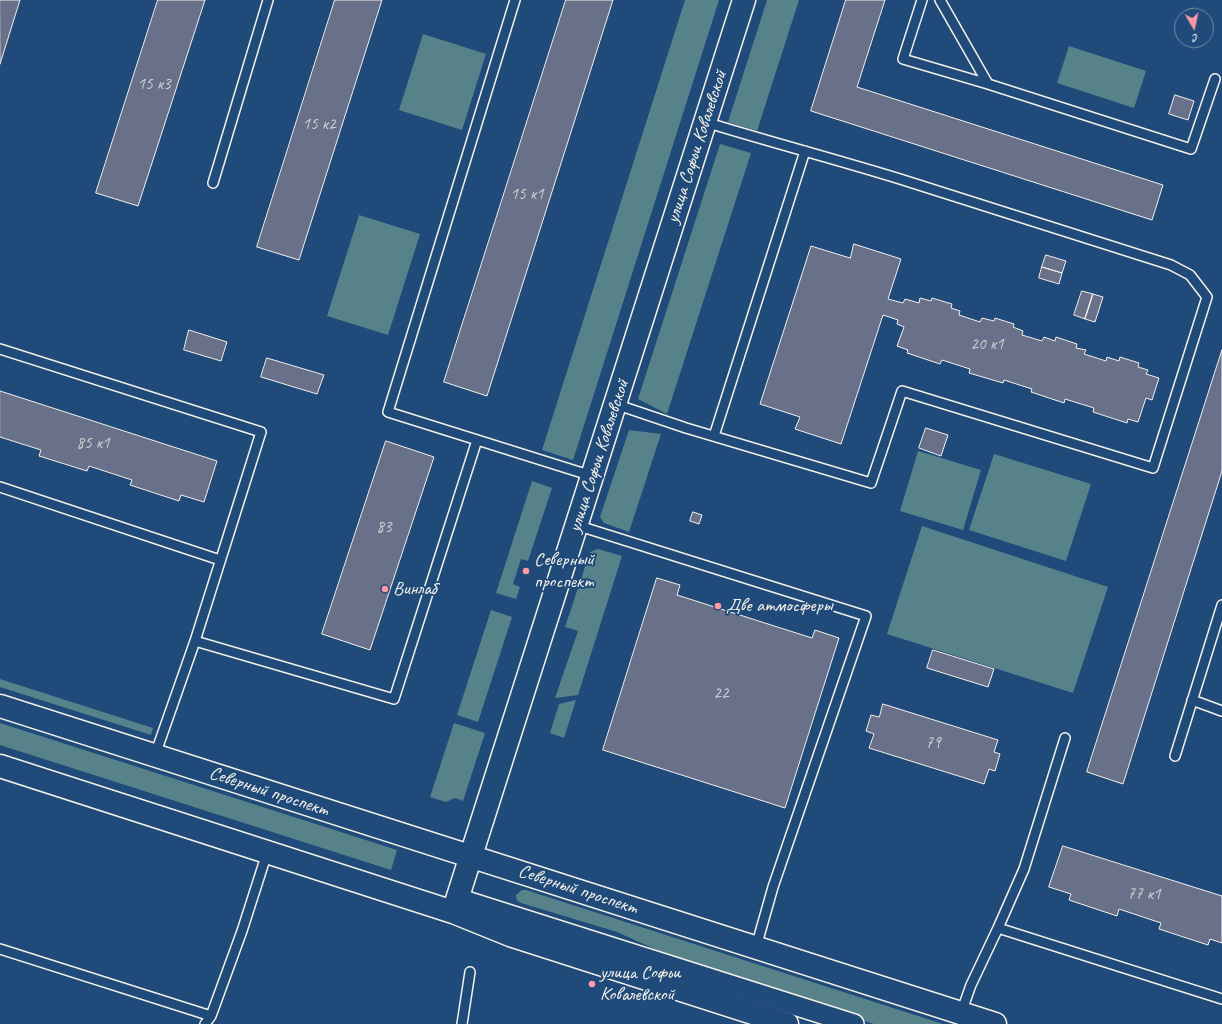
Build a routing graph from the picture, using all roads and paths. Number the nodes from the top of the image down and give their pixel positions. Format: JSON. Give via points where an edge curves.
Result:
{"nodes":[{"id":1,"x":268,"y":0,"type":"edge"},
{"id":2,"x":515,"y":0,"type":"edge"},
{"id":3,"x":744,"y":0,"type":"edge"},
{"id":4,"x":922,"y":0,"type":"edge"},
{"id":5,"x":940,"y":0,"type":"edge"},
{"id":6,"x":1215,"y":79,"type":"dead end"},
{"id":7,"x":988,"y":84,"type":"junction"},
{"id":8,"x":705,"y":122,"type":"junction"},
{"id":9,"x":805,"y":151,"type":"junction"},
{"id":10,"x":213,"y":183,"type":"dead end"},
{"id":11,"x":0,"y":349,"type":"edge"},
{"id":12,"x":615,"y":404,"type":"junction"},
{"id":13,"x":714,"y":436,"type":"junction"},
{"id":14,"x":477,"y":440,"type":"junction"},
{"id":15,"x":592,"y":476,"type":"junction"},
{"id":16,"x":0,"y":487,"type":"edge"},
{"id":17,"x":576,"y":525,"type":"junction"},
{"id":18,"x":220,"y":560,"type":"junction"},
{"id":19,"x":1222,"y":606,"type":"edge"},
{"id":20,"x":195,"y":641,"type":"junction"},
{"id":21,"x":1192,"y":700,"type":"junction"},
{"id":22,"x":0,"y":706,"type":"edge"},
{"id":23,"x":1222,"y":711,"type":"edge"},
{"id":24,"x":1065,"y":738,"type":"dead end"},
{"id":25,"x":155,"y":756,"type":"junction"},
{"id":26,"x":1175,"y":756,"type":"dead end"},
{"id":27,"x":0,"y":766,"type":"edge"},
{"id":28,"x":267,"y":853,"type":"junction"},
{"id":29,"x":471,"y":856,"type":"junction"},
{"id":30,"x":455,"y":905,"type":"junction"},
{"id":31,"x":998,"y":928,"type":"junction"},
{"id":32,"x":756,"y":947,"type":"junction"},
{"id":33,"x":0,"y":949,"type":"edge"},
{"id":34,"x":470,"y":972,"type":"dead end"},
{"id":35,"x":1222,"y":999,"type":"edge"},
{"id":36,"x":962,"y":1013,"type":"junction"},
{"id":37,"x":211,"y":1016,"type":"junction"},
{"id":38,"x":205,"y":1024,"type":"edge"},
{"id":39,"x":462,"y":1024,"type":"edge"},
{"id":40,"x":787,"y":1024,"type":"edge"},
{"id":41,"x":854,"y":1024,"type":"edge"},
{"id":42,"x":995,"y":1024,"type":"edge"}],
"edges":[{"from":1,"to":10,"type":"lane"},
{"from":2,"to":14,"type":"lane","via":[[388,412]]},
{"from":3,"to":8,"type":"main road","name":"улица Софьи Ковалевской"},
{"from":4,"to":7,"type":"lane","via":[[903,59]]},
{"from":5,"to":7,"type":"lane"},
{"from":6,"to":7,"type":"lane","via":[[1191,149]]},
{"from":8,"to":9,"type":"lane"},
{"from":8,"to":12,"type":"main road","name":"улица Софьи Ковалевской"},
{"from":9,"to":13,"type":"lane"},
{"from":9,"to":13,"type":"lane","via":[[1171,265],[1190,275],[1207,297],[1153,468],[902,390],[872,482]]},
{"from":11,"to":18,"type":"lane","via":[[261,432]]},
{"from":12,"to":13,"type":"lane"},
{"from":12,"to":15,"type":"main road","name":"улица Софьи Ковалевской"},
{"from":14,"to":15,"type":"lane"},
{"from":14,"to":20,"type":"lane","via":[[394,699]]},
{"from":15,"to":17,"type":"main road","name":"улица Софьи Ковалевской"},
{"from":16,"to":18,"type":"lane"},
{"from":17,"to":29,"type":"main road","name":"улица Софьи Ковалевской"},
{"from":17,"to":32,"type":"lane","via":[[866,616]]},
{"from":18,"to":20,"type":"lane"},
{"from":19,"to":21,"type":"lane"},
{"from":20,"to":25,"type":"lane"},
{"from":21,"to":23,"type":"lane"},
{"from":21,"to":26,"type":"lane"},
{"from":22,"to":25,"type":"main road","name":"Северный проспект"},
{"from":24,"to":31,"type":"lane","via":[[1024,869]]},
{"from":25,"to":29,"type":"main road","name":"Северный проспект"},
{"from":27,"to":28,"type":"main road"},
{"from":28,"to":30,"type":"main road"},
{"from":28,"to":37,"type":"lane"},
{"from":29,"to":30,"type":"main road","name":"улица Софьи Ковалевской"},
{"from":29,"to":32,"type":"main road","name":"Северный проспект"},
{"from":30,"to":40,"type":"main road","via":[[510,935]]},
{"from":30,"to":41,"type":"street"},
{"from":31,"to":35,"type":"lane"},
{"from":31,"to":36,"type":"lane","via":[[971,984]]},
{"from":32,"to":36,"type":"main road","name":"Северный проспект"},
{"from":33,"to":37,"type":"lane"},
{"from":34,"to":39,"type":"lane"},
{"from":36,"to":42,"type":"main road","name":"Северный проспект"},
{"from":37,"to":38,"type":"lane"}]}
